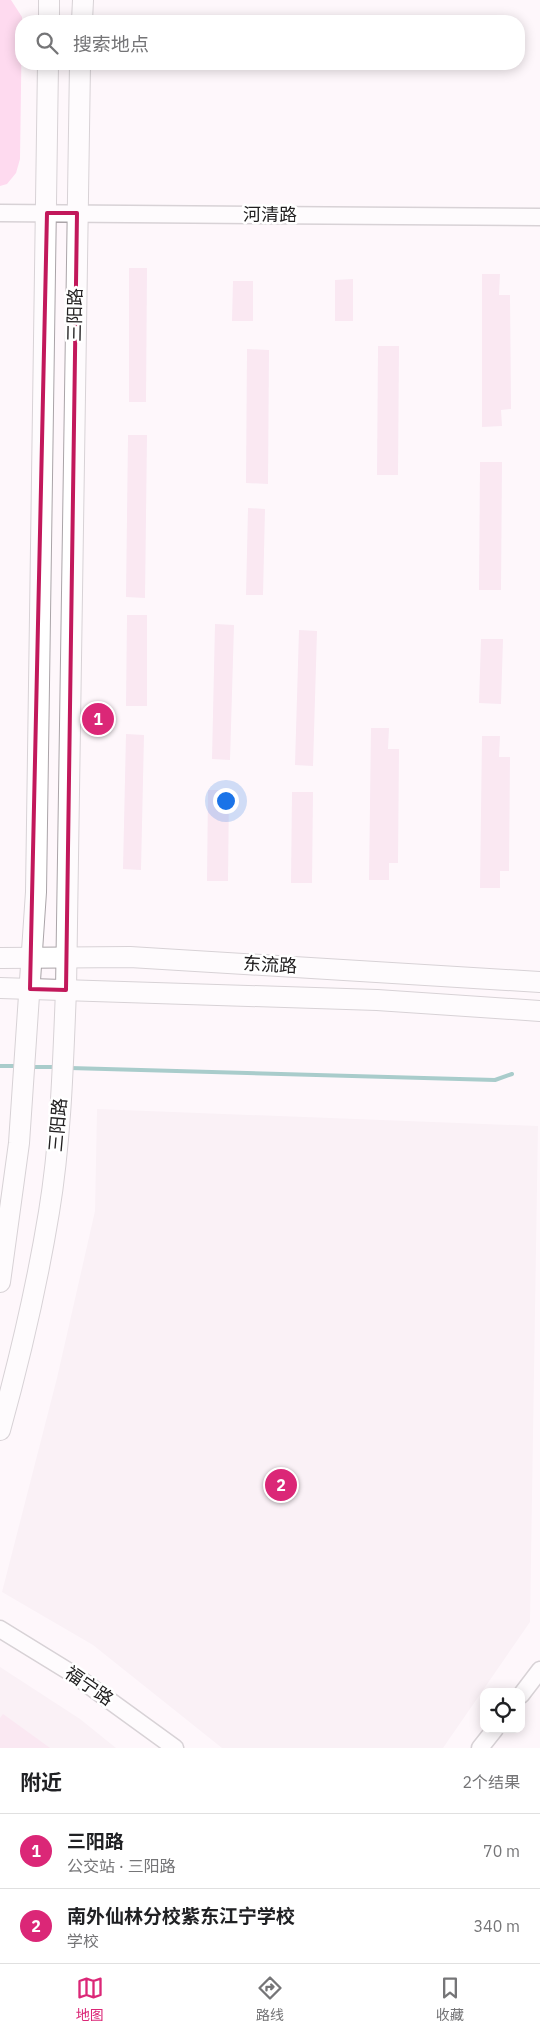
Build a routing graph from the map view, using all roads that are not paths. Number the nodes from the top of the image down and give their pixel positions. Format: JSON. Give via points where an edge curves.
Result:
{"nodes":[{"id":1,"x":49,"y":0,"type":"edge"},
{"id":2,"x":82,"y":0,"type":"edge"},
{"id":3,"x":49,"y":15,"type":"edge"},
{"id":4,"x":82,"y":15,"type":"edge"},
{"id":5,"x":48,"y":70,"type":"edge"},
{"id":6,"x":80,"y":70,"type":"edge"},
{"id":7,"x":0,"y":212,"type":"edge"},
{"id":8,"x":47,"y":213,"type":"junction"},
{"id":9,"x":77,"y":214,"type":"junction"},
{"id":10,"x":540,"y":217,"type":"edge"},
{"id":11,"x":66,"y":957,"type":"junction"},
{"id":12,"x":0,"y":958,"type":"edge"},
{"id":13,"x":32,"y":958,"type":"junction"},
{"id":14,"x":540,"y":982,"type":"edge"},
{"id":15,"x":0,"y":988,"type":"edge"},
{"id":16,"x":30,"y":988,"type":"junction"},
{"id":17,"x":66,"y":990,"type":"junction"},
{"id":18,"x":540,"y":1011,"type":"edge"},
{"id":19,"x":0,"y":1282,"type":"edge"},
{"id":20,"x":0,"y":1430,"type":"edge"},
{"id":21,"x":0,"y":1629,"type":"edge"},
{"id":22,"x":540,"y":1670,"type":"edge"},
{"id":23,"x":525,"y":1690,"type":"edge"},
{"id":24,"x":492,"y":1733,"type":"edge"},
{"id":25,"x":175,"y":1748,"type":"edge"},
{"id":26,"x":480,"y":1748,"type":"edge"}],
"edges":[{"from":1,"to":3,"type":"main road"},
{"from":2,"to":4,"type":"main road"},
{"from":5,"to":8,"type":"main road","name":"三阳路"},
{"from":6,"to":9,"type":"main road","name":"三阳路"},
{"from":7,"to":8,"type":"street","name":"河清路"},
{"from":8,"to":9,"type":"street","name":"河清路"},
{"from":8,"to":13,"type":"main road","name":"三阳路","via":[[36,892]]},
{"from":9,"to":10,"type":"street","name":"河清路"},
{"from":9,"to":11,"type":"main road","name":"三阳路"},
{"from":11,"to":13,"type":"main road","name":"东流路"},
{"from":11,"to":14,"type":"main road","name":"东流路","via":[[130,957]]},
{"from":11,"to":17,"type":"main road","name":"三阳路"},
{"from":12,"to":13,"type":"main road","name":"东流路"},
{"from":13,"to":16,"type":"main road","name":"三阳路"},
{"from":15,"to":16,"type":"main road","name":"东流路"},
{"from":16,"to":17,"type":"main road","name":"东流路"},
{"from":16,"to":19,"type":"main road","name":"三阳路","via":[[23,1096]]},
{"from":17,"to":18,"type":"main road","name":"东流路","via":[[377,1000]]},
{"from":17,"to":20,"type":"main road","name":"三阳路","via":[[61,1094],[49,1211],[35,1286]]},
{"from":21,"to":25,"type":"street","name":"福宁路","via":[[74,1674]]},
{"from":22,"to":23,"type":"street"},
{"from":24,"to":26,"type":"street"}]}
